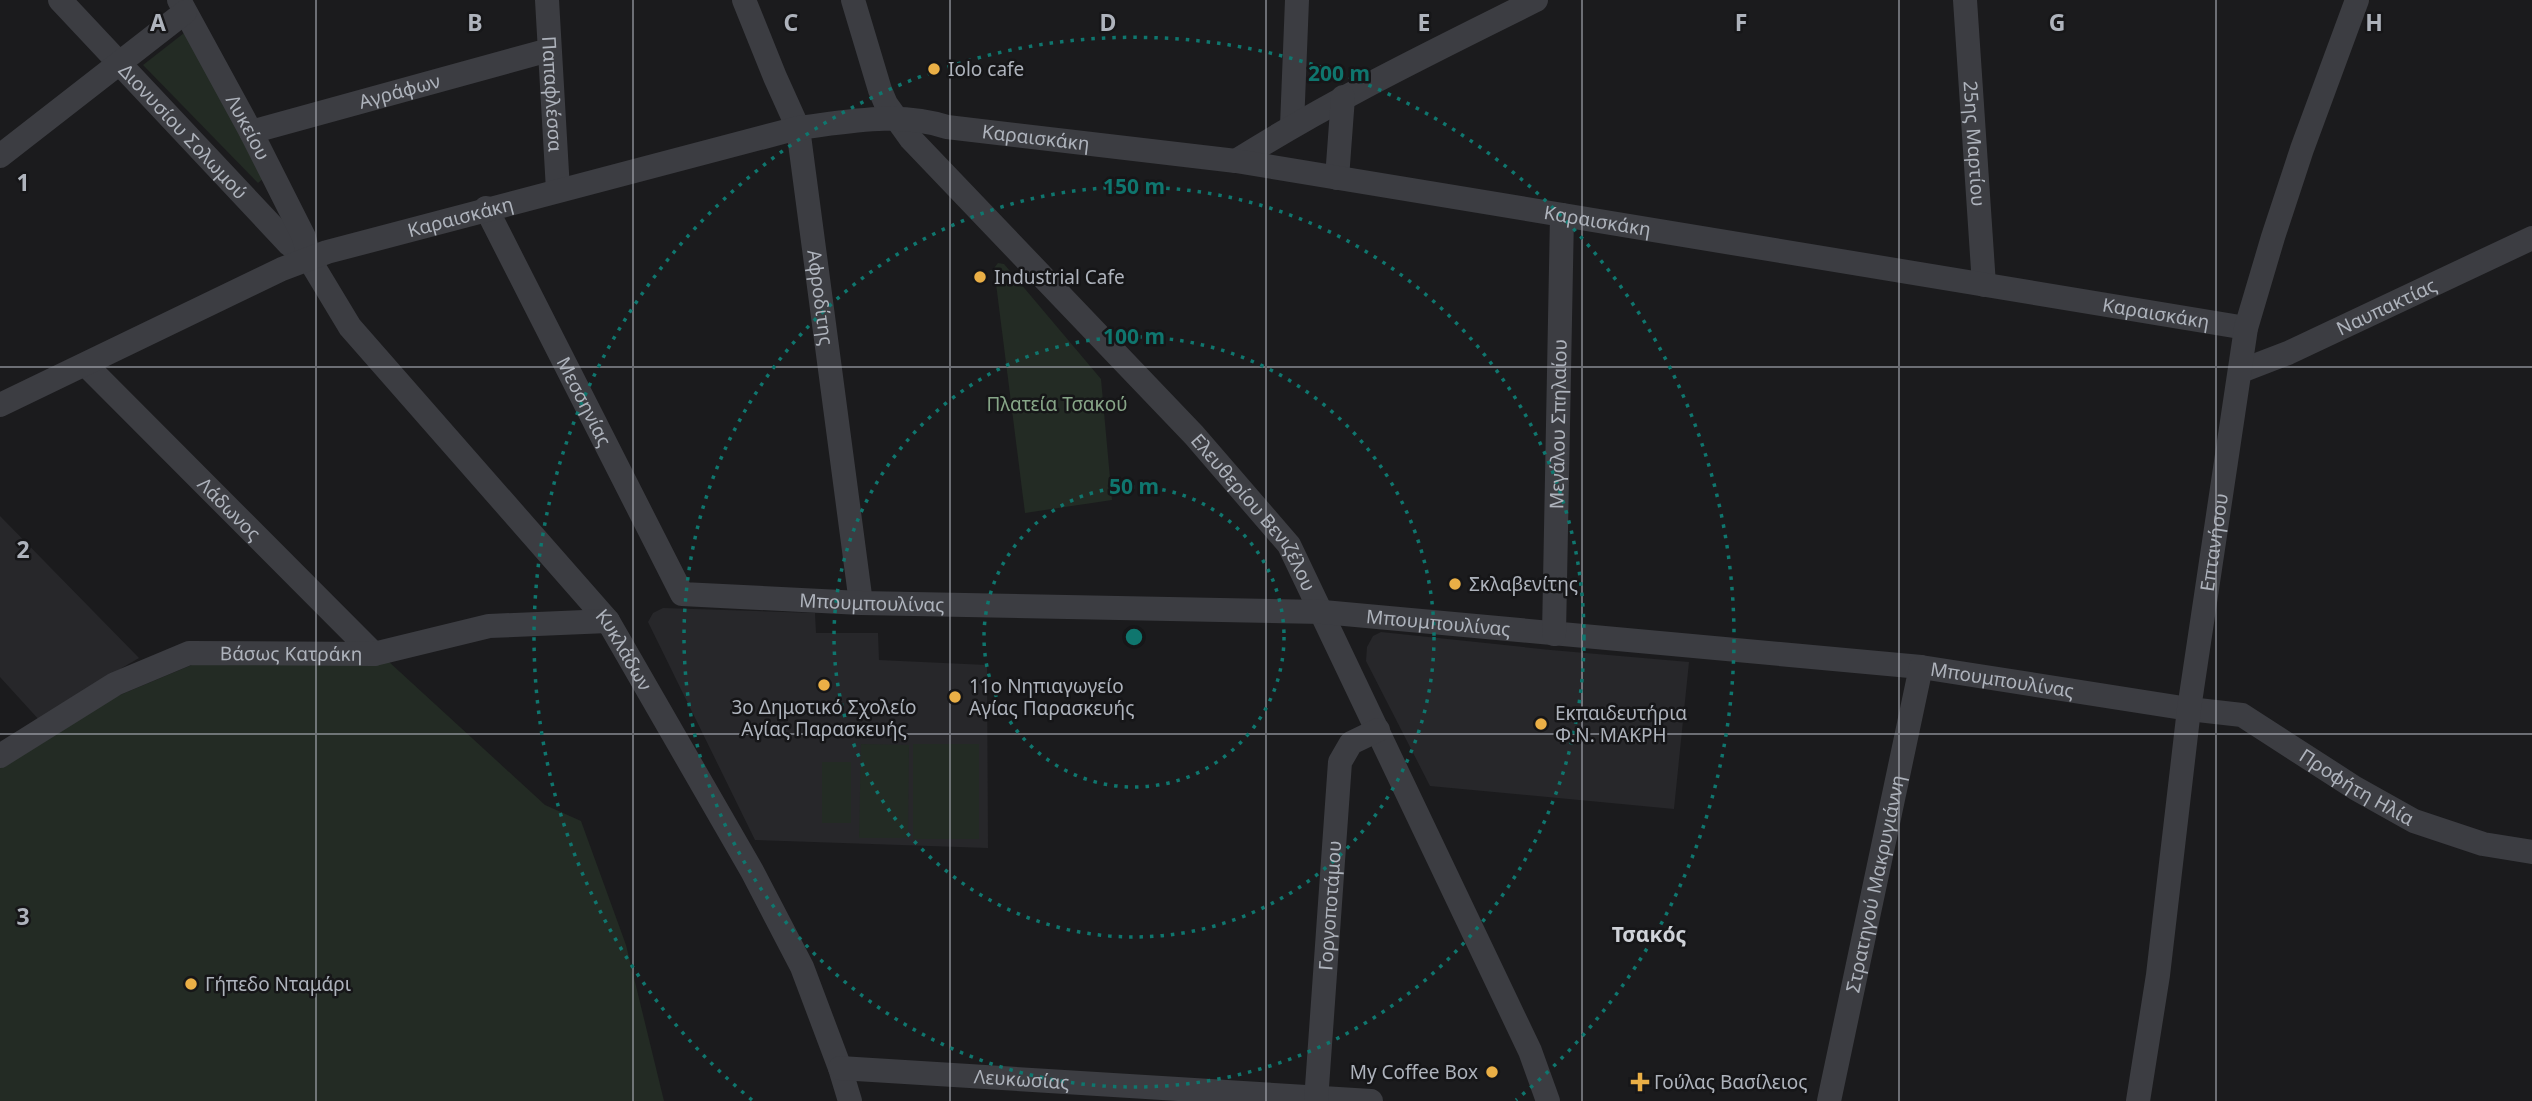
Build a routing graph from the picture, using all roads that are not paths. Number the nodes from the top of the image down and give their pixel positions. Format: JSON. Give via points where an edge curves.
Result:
{"nodes":[{"id":1,"x":60,"y":0,"type":"edge"},
{"id":2,"x":547,"y":0,"type":"edge"},
{"id":3,"x":744,"y":0,"type":"edge"},
{"id":4,"x":853,"y":0,"type":"edge"},
{"id":5,"x":1297,"y":0,"type":"edge"},
{"id":6,"x":1536,"y":0,"type":"edge"},
{"id":7,"x":1965,"y":0,"type":"edge"},
{"id":8,"x":2357,"y":0,"type":"edge"},
{"id":9,"x":182,"y":6,"type":"edge"},
{"id":10,"x":549,"y":50,"type":"junction"},
{"id":11,"x":118,"y":64,"type":"junction"},
{"id":12,"x":1343,"y":97,"type":"junction"},
{"id":13,"x":1292,"y":126,"type":"junction"},
{"id":14,"x":798,"y":128,"type":"junction"},
{"id":15,"x":903,"y":129,"type":"junction"},
{"id":16,"x":251,"y":132,"type":"junction"},
{"id":17,"x":0,"y":156,"type":"edge"},
{"id":18,"x":1236,"y":162,"type":"junction"},
{"id":19,"x":1336,"y":178,"type":"junction"},
{"id":20,"x":558,"y":190,"type":"junction"},
{"id":21,"x":486,"y":208,"type":"junction"},
{"id":22,"x":1562,"y":215,"type":"junction"},
{"id":23,"x":2532,"y":239,"type":"edge"},
{"id":24,"x":309,"y":259,"type":"junction"},
{"id":25,"x":1984,"y":285,"type":"junction"},
{"id":26,"x":2246,"y":328,"type":"junction"},
{"id":27,"x":86,"y":365,"type":"junction"},
{"id":28,"x":2241,"y":371,"type":"junction"},
{"id":29,"x":0,"y":405,"type":"edge"},
{"id":30,"x":682,"y":594,"type":"joint"},
{"id":31,"x":861,"y":604,"type":"junction"},
{"id":32,"x":1323,"y":612,"type":"junction"},
{"id":33,"x":608,"y":621,"type":"junction"},
{"id":34,"x":1554,"y":634,"type":"junction"},
{"id":35,"x":374,"y":654,"type":"junction"},
{"id":36,"x":1921,"y":667,"type":"junction"},
{"id":37,"x":2189,"y":709,"type":"junction"},
{"id":38,"x":1378,"y":730,"type":"junction"},
{"id":39,"x":0,"y":756,"type":"edge"},
{"id":40,"x":2532,"y":852,"type":"edge"},
{"id":41,"x":840,"y":1068,"type":"junction"},
{"id":42,"x":1316,"y":1100,"type":"edge"},
{"id":43,"x":850,"y":1101,"type":"edge"},
{"id":44,"x":1371,"y":1101,"type":"edge"},
{"id":45,"x":1548,"y":1101,"type":"edge"},
{"id":46,"x":1829,"y":1101,"type":"edge"},
{"id":47,"x":2138,"y":1101,"type":"edge"}],
"edges":[{"from":1,"to":11,"type":"street","name":"Διονυσίου Σολωμού"},
{"from":2,"to":10,"type":"street","name":"Παπαφλέσσα"},
{"from":3,"to":14,"type":"street","name":"Αφροδίτης"},
{"from":4,"to":15,"type":"street","name":"Ελευθερίου Βενιζέλου","via":[[880,90]]},
{"from":5,"to":13,"type":"street"},
{"from":6,"to":12,"type":"street"},
{"from":7,"to":25,"type":"street","name":"25ης Μαρτίου"},
{"from":8,"to":26,"type":"street","name":"Επτανήσου","via":[[2298,162]]},
{"from":9,"to":11,"type":"street"},
{"from":9,"to":16,"type":"street","name":"Λυκείου"},
{"from":10,"to":16,"type":"street","name":"Αγράφων"},
{"from":10,"to":20,"type":"street","name":"Παπαφλέσσα"},
{"from":11,"to":17,"type":"street"},
{"from":11,"to":24,"type":"street","name":"Διονυσίου Σολωμού","via":[[289,244]]},
{"from":12,"to":13,"type":"street"},
{"from":12,"to":19,"type":"street"},
{"from":13,"to":18,"type":"street"},
{"from":14,"to":15,"type":"street","name":"Καραισκάκη","via":[[872,119]]},
{"from":14,"to":20,"type":"street","name":"Καραισκάκη"},
{"from":14,"to":31,"type":"street","name":"Αφροδίτης"},
{"from":15,"to":18,"type":"street","name":"Καραισκάκη","via":[[933,122]]},
{"from":15,"to":32,"type":"street","name":"Ελευθερίου Βενιζέλου","via":[[1270,520],[1295,554]]},
{"from":16,"to":24,"type":"street","name":"Λυκείου","via":[[304,237]]},
{"from":18,"to":19,"type":"street","name":"Καραισκάκη"},
{"from":19,"to":22,"type":"street","name":"Καραισκάκη"},
{"from":20,"to":21,"type":"street","name":"Καραισκάκη"},
{"from":21,"to":24,"type":"street","name":"Καραισκάκη"},
{"from":21,"to":30,"type":"street","name":"Μεσσηνίας"},
{"from":22,"to":25,"type":"street","name":"Καραισκάκη"},
{"from":22,"to":34,"type":"street","name":"Μεγάλου Σπηλαίου"},
{"from":23,"to":28,"type":"street","name":"Ναυπακτίας"},
{"from":24,"to":27,"type":"street","name":"Καραισκάκη"},
{"from":24,"to":33,"type":"street","name":"Κυκλάδων","via":[[350,327]]},
{"from":25,"to":26,"type":"street","name":"Καραισκάκη"},
{"from":26,"to":28,"type":"street","name":"Επτανήσου"},
{"from":27,"to":29,"type":"street","name":"Καραισκάκη"},
{"from":27,"to":35,"type":"street","name":"Λάδωνος"},
{"from":28,"to":37,"type":"street","name":"Επτανήσου"},
{"from":30,"to":31,"type":"street","name":"Μπουμπουλίνας"},
{"from":31,"to":32,"type":"street","name":"Μπουμπουλίνας"},
{"from":32,"to":34,"type":"street","name":"Μπουμπουλίνας"},
{"from":32,"to":38,"type":"street","name":"Ελευθερίου Βενιζέλου"},
{"from":33,"to":35,"type":"street","name":"Βάσως Κατράκη","via":[[489,626]]},
{"from":33,"to":41,"type":"street","name":"Κυκλάδων","via":[[802,967]]},
{"from":34,"to":36,"type":"street","name":"Μπουμπουλίνας"},
{"from":35,"to":39,"type":"street","name":"Βάσως Κατράκη","via":[[189,653],[115,684]]},
{"from":36,"to":37,"type":"street","name":"Μπουμπουλίνας"},
{"from":36,"to":46,"type":"street","name":"Στρατηγού Μακρυγιάννη"},
{"from":37,"to":40,"type":"street","name":"Προφήτη Ηλία","via":[[2242,715],[2414,821],[2483,844]]},
{"from":37,"to":47,"type":"street","name":"Επτανήσου","via":[[2158,975]]},
{"from":38,"to":42,"type":"street","name":"Γοργοποτάμου","via":[[1351,743],[1340,762]]},
{"from":38,"to":45,"type":"street","name":"Ελευθερίου Βενιζέλου","via":[[1530,1051]]},
{"from":41,"to":42,"type":"street","name":"Λευκωσίας"},
{"from":41,"to":43,"type":"street","name":"Κυκλάδων"},
{"from":42,"to":44,"type":"street","name":"Λευκωσίας"}]}
